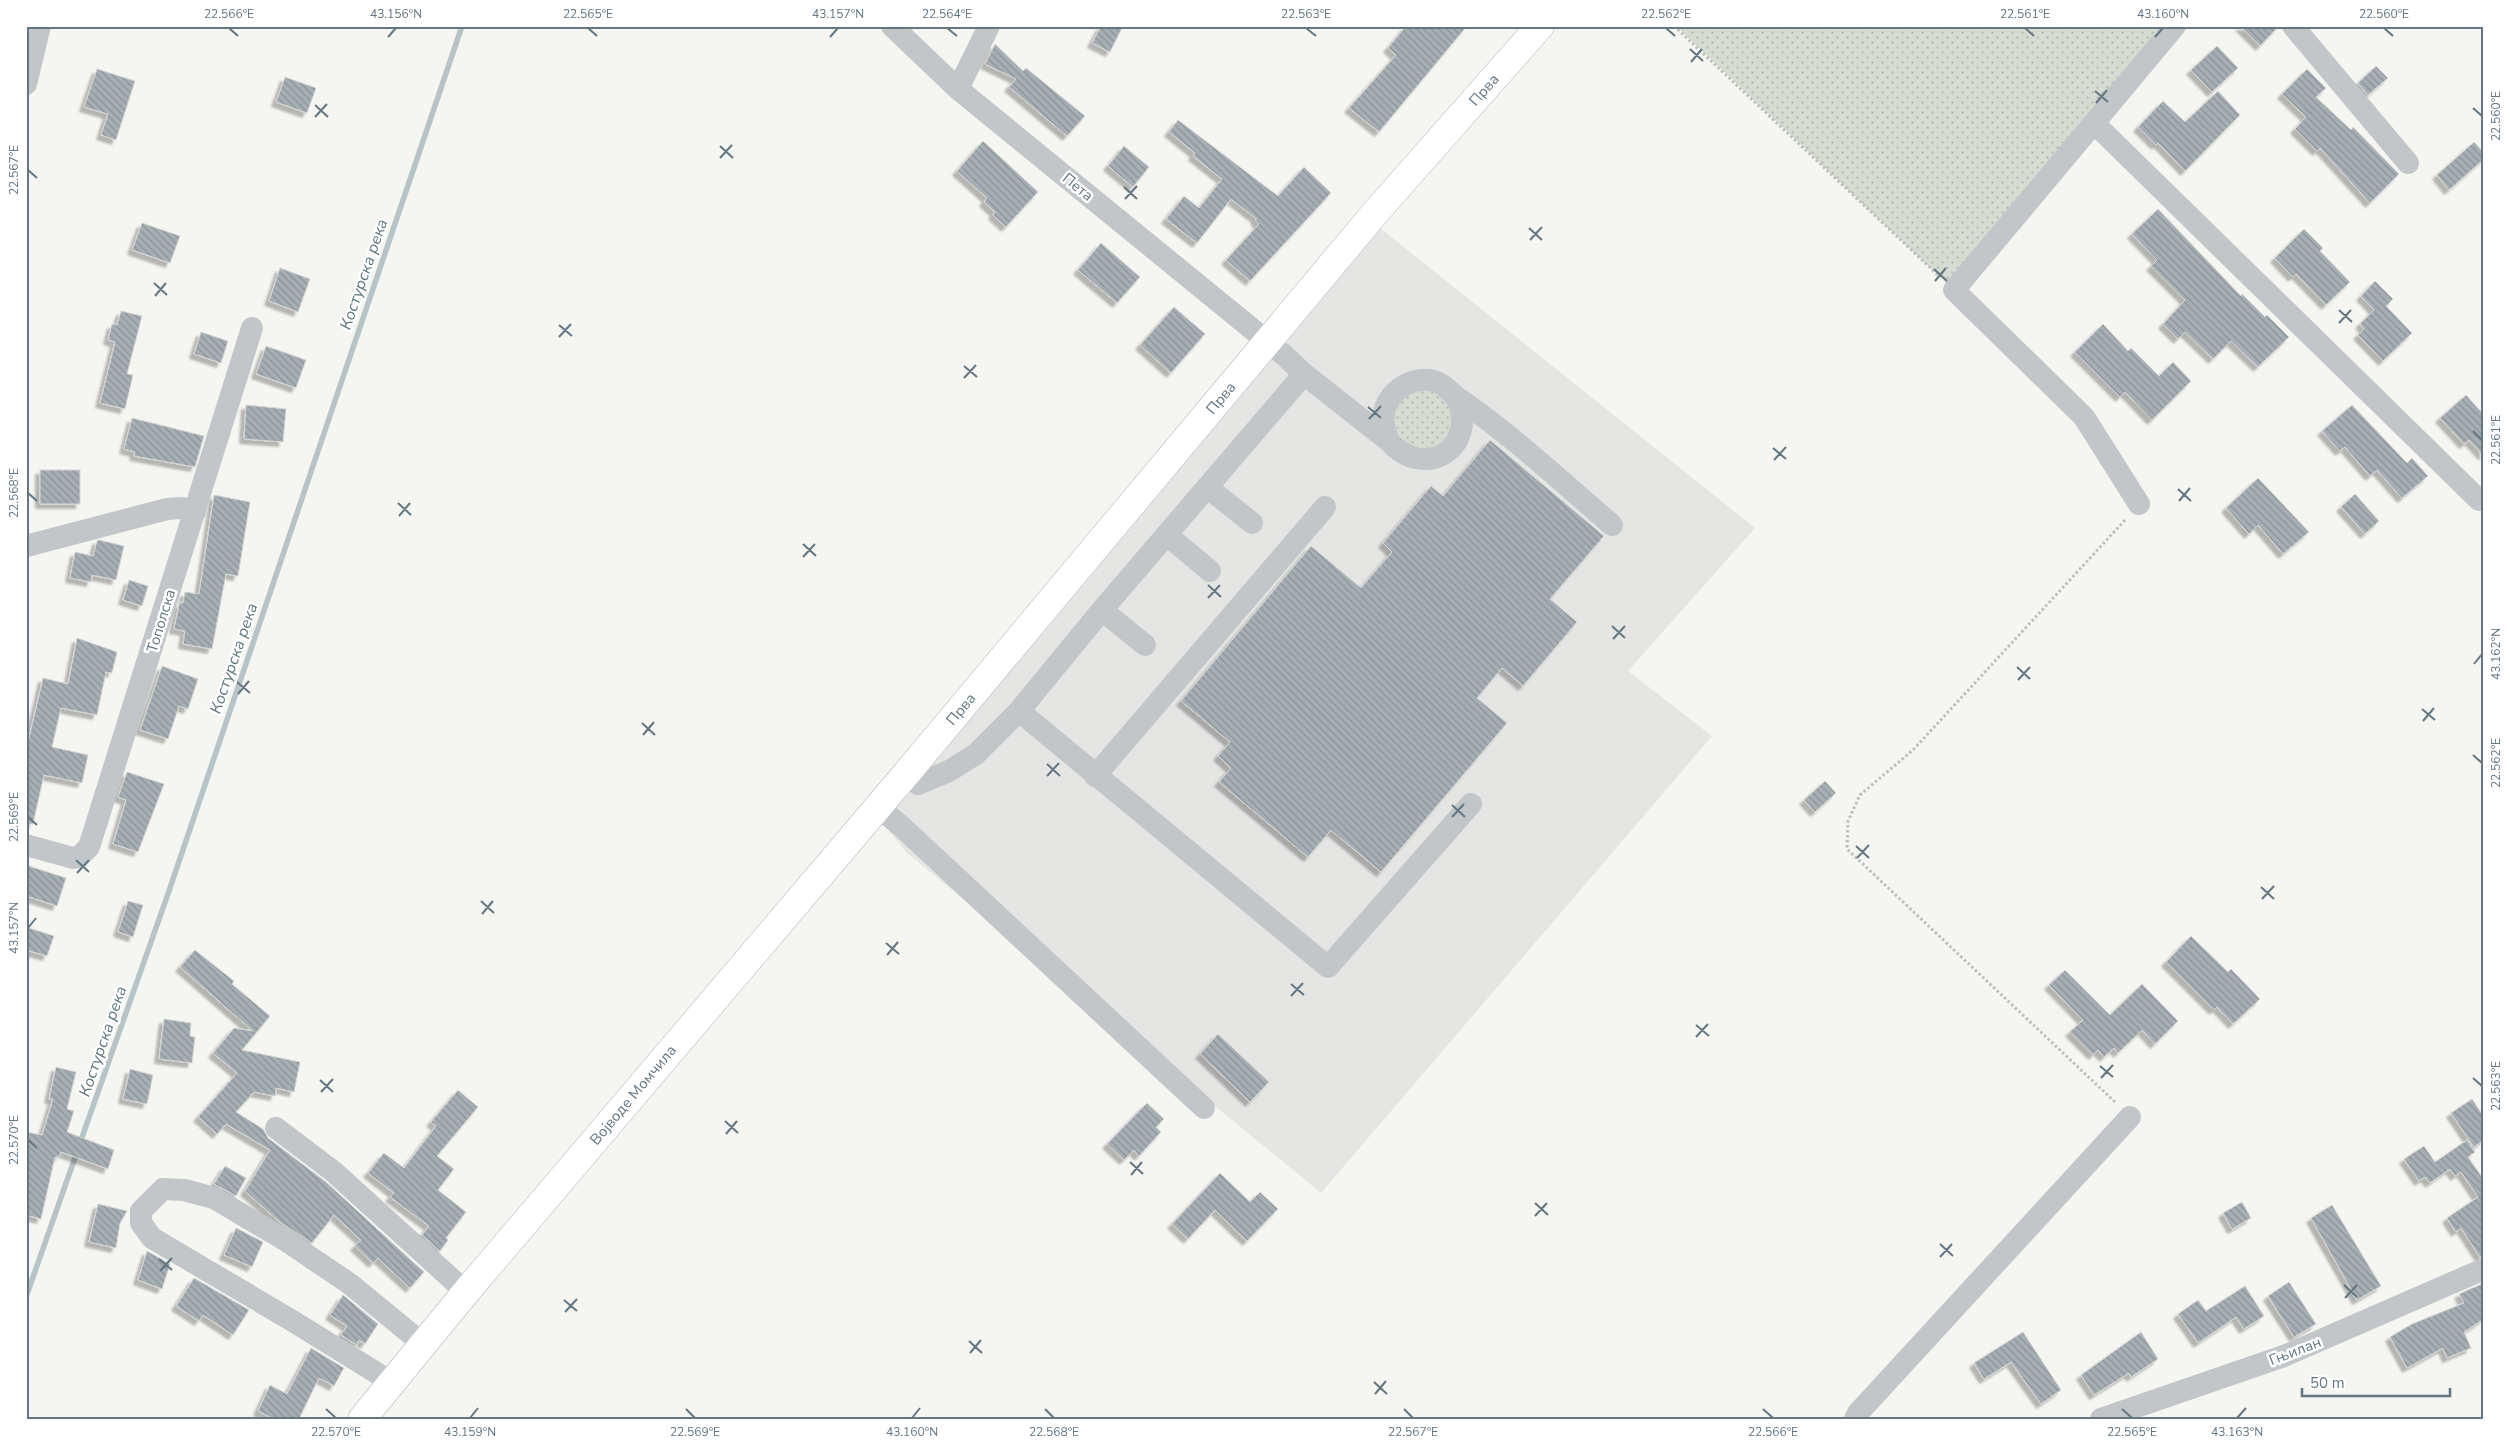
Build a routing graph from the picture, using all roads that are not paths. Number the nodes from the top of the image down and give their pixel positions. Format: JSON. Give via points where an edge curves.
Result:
{"nodes":[{"id":1,"x":40,"y":26,"type":"edge"},
{"id":2,"x":892,"y":26,"type":"edge"},
{"id":3,"x":989,"y":26,"type":"edge"},
{"id":4,"x":1540,"y":26,"type":"edge"},
{"id":5,"x":2175,"y":26,"type":"edge"},
{"id":6,"x":2293,"y":26,"type":"edge"},
{"id":7,"x":26,"y":84,"type":"edge"},
{"id":8,"x":958,"y":89,"type":"junction"},
{"id":9,"x":2094,"y":123,"type":"junction"},
{"id":10,"x":2408,"y":163,"type":"dead end"},
{"id":11,"x":252,"y":328,"type":"dead end"},
{"id":12,"x":1268,"y":342,"type":"junction"},
{"id":13,"x":1304,"y":374,"type":"junction"},
{"id":14,"x":1457,"y":398,"type":"junction"},
{"id":15,"x":1389,"y":441,"type":"junction"},
{"id":16,"x":1207,"y":487,"type":"junction"},
{"id":17,"x":2480,"y":500,"type":"dead end"},
{"id":18,"x":2140,"y":504,"type":"road end"},
{"id":19,"x":1325,"y":508,"type":"dead end"},
{"id":20,"x":195,"y":512,"type":"junction"},
{"id":21,"x":1252,"y":523,"type":"dead end"},
{"id":22,"x":1612,"y":526,"type":"dead end"},
{"id":23,"x":1167,"y":535,"type":"junction"},
{"id":24,"x":26,"y":546,"type":"edge"},
{"id":25,"x":1210,"y":571,"type":"dead end"},
{"id":26,"x":1102,"y":610,"type":"junction"},
{"id":27,"x":1145,"y":644,"type":"dead end"},
{"id":28,"x":1019,"y":711,"type":"junction"},
{"id":29,"x":906,"y":774,"type":"junction"},
{"id":30,"x":1095,"y":776,"type":"junction"},
{"id":31,"x":1471,"y":804,"type":"dead end"},
{"id":32,"x":878,"y":807,"type":"junction"},
{"id":33,"x":26,"y":845,"type":"edge"},
{"id":34,"x":1204,"y":1108,"type":"dead end"},
{"id":35,"x":2130,"y":1117,"type":"road end"},
{"id":36,"x":276,"y":1128,"type":"dead end"},
{"id":37,"x":2484,"y":1269,"type":"edge"},
{"id":38,"x":466,"y":1292,"type":"junction"},
{"id":39,"x":423,"y":1344,"type":"junction"},
{"id":40,"x":393,"y":1384,"type":"junction"},
{"id":41,"x":362,"y":1419,"type":"edge"},
{"id":42,"x":1855,"y":1419,"type":"edge"},
{"id":43,"x":2101,"y":1419,"type":"edge"}],
"edges":[{"from":1,"to":7,"type":"street"},
{"from":2,"to":8,"type":"street","name":"Пета"},
{"from":3,"to":8,"type":"street"},
{"from":4,"to":12,"type":"main road","name":"Прва"},
{"from":5,"to":9,"type":"street"},
{"from":6,"to":10,"type":"street"},
{"from":8,"to":12,"type":"street","name":"Пета"},
{"from":9,"to":17,"type":"street"},
{"from":9,"to":18,"type":"street","via":[[1954,290],[2084,417]]},
{"from":11,"to":20,"type":"street","name":"Тополска"},
{"from":12,"to":13,"type":"street","name":"Пета"},
{"from":12,"to":29,"type":"main road","name":"Прва"},
{"from":13,"to":15,"type":"street","name":"Пета"},
{"from":13,"to":16,"type":"street"},
{"from":14,"to":15,"type":"street","via":[[1435,381],[1408,383],[1396,390],[1386,408],[1384,428]]},
{"from":14,"to":15,"type":"street","via":[[1462,409],[1461,434],[1445,454],[1421,460],[1403,454]]},
{"from":14,"to":22,"type":"street","via":[[1490,420]]},
{"from":16,"to":21,"type":"street"},
{"from":16,"to":23,"type":"street"},
{"from":19,"to":30,"type":"street"},
{"from":20,"to":24,"type":"street","via":[[182,508],[167,509]]},
{"from":20,"to":33,"type":"street","name":"Тополска","via":[[89,847],[79,857],[73,858]]},
{"from":23,"to":25,"type":"street"},
{"from":23,"to":26,"type":"street"},
{"from":26,"to":27,"type":"street"},
{"from":26,"to":28,"type":"street"},
{"from":28,"to":29,"type":"street","via":[[976,754],[948,771],[918,784]]},
{"from":28,"to":30,"type":"street"},
{"from":29,"to":32,"type":"main road","name":"Војводе Момчила"},
{"from":30,"to":31,"type":"street","via":[[1328,966]]},
{"from":32,"to":34,"type":"street"},
{"from":32,"to":38,"type":"main road","name":"Војводе Момчила"},
{"from":35,"to":42,"type":"street"},
{"from":36,"to":38,"type":"street","via":[[334,1172]]},
{"from":37,"to":43,"type":"street","name":"Гњилан","via":[[2284,1356]]},
{"from":38,"to":39,"type":"main road","name":"Војводе Момчила"},
{"from":39,"to":40,"type":"main road","name":"Војводе Момчила"},
{"from":39,"to":40,"type":"street","via":[[350,1284],[214,1198],[184,1190],[163,1189],[141,1211],[141,1223],[152,1238]]},
{"from":40,"to":41,"type":"main road","name":"Војводе Момчила"}]}
